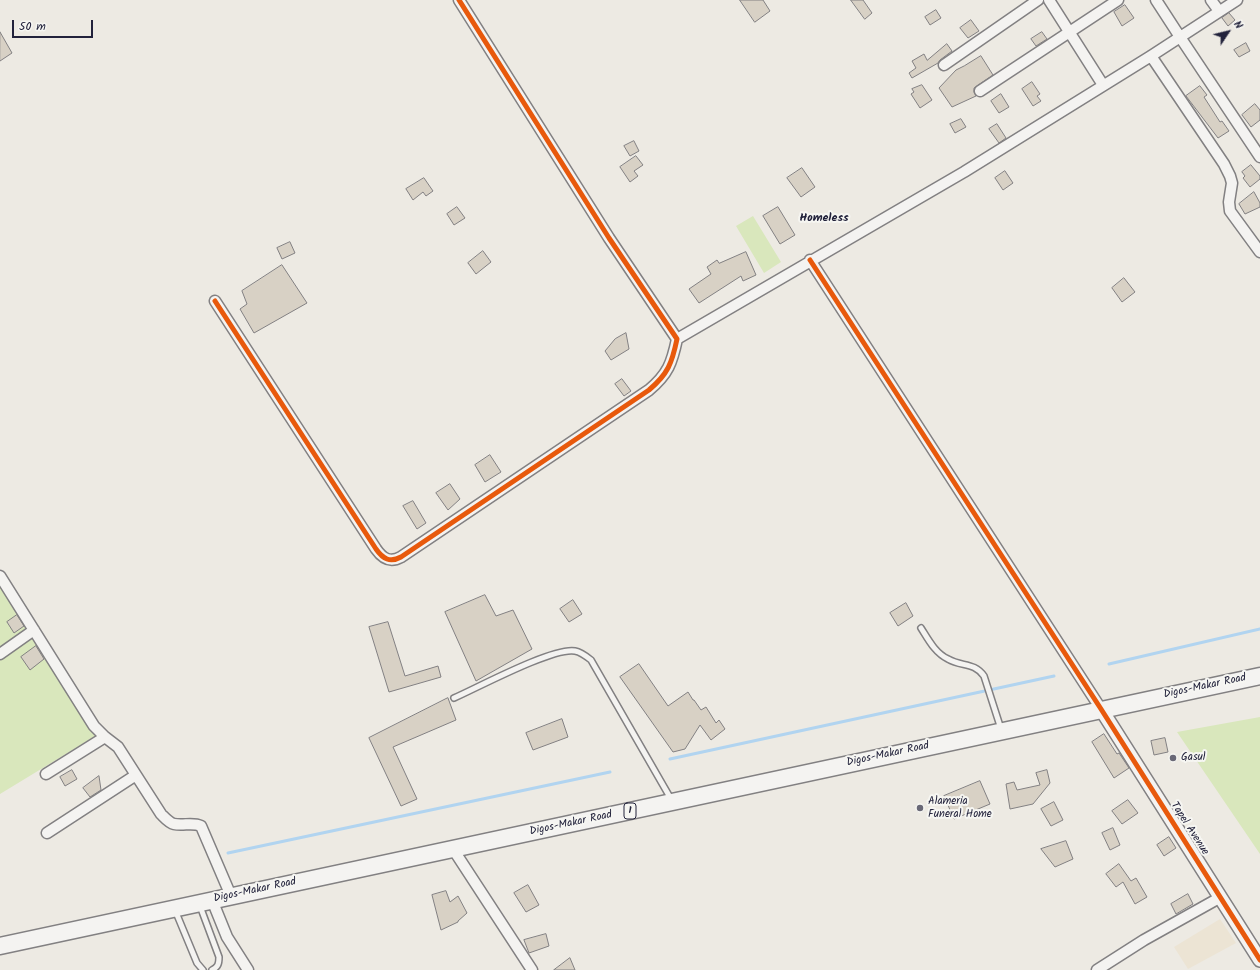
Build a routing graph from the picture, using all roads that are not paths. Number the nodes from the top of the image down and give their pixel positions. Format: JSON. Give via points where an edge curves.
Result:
{"nodes":[{"id":1,"x":459,"y":0,"type":"edge"},
{"id":2,"x":1038,"y":0,"type":"edge"},
{"id":3,"x":1049,"y":0,"type":"edge"},
{"id":4,"x":1118,"y":0,"type":"edge"},
{"id":5,"x":1156,"y":0,"type":"edge"},
{"id":6,"x":1212,"y":0,"type":"edge"},
{"id":7,"x":1237,"y":0,"type":"edge"},
{"id":8,"x":1219,"y":11,"type":"junction"},
{"id":9,"x":1068,"y":32,"type":"junction"},
{"id":10,"x":1180,"y":37,"type":"junction"},
{"id":11,"x":1151,"y":56,"type":"junction"},
{"id":12,"x":944,"y":66,"type":"dead end"},
{"id":13,"x":1103,"y":85,"type":"junction"},
{"id":14,"x":980,"y":91,"type":"dead end"},
{"id":15,"x":1260,"y":157,"type":"edge"},
{"id":16,"x":1260,"y":252,"type":"edge"},
{"id":17,"x":810,"y":260,"type":"junction"},
{"id":18,"x":215,"y":301,"type":"dead end"},
{"id":19,"x":677,"y":339,"type":"junction"},
{"id":20,"x":0,"y":576,"type":"edge"},
{"id":21,"x":921,"y":628,"type":"dead end"},
{"id":22,"x":34,"y":630,"type":"junction"},
{"id":23,"x":0,"y":654,"type":"edge"},
{"id":24,"x":1260,"y":676,"type":"edge"},
{"id":25,"x":454,"y":698,"type":"dead end"},
{"id":26,"x":1101,"y":710,"type":"junction"},
{"id":27,"x":1002,"y":731,"type":"junction"},
{"id":28,"x":105,"y":737,"type":"junction"},
{"id":29,"x":46,"y":774,"type":"dead end"},
{"id":30,"x":136,"y":775,"type":"junction"},
{"id":31,"x":672,"y":802,"type":"junction"},
{"id":32,"x":47,"y":833,"type":"dead end"},
{"id":33,"x":453,"y":849,"type":"junction"},
{"id":34,"x":231,"y":896,"type":"junction"},
{"id":35,"x":1222,"y":897,"type":"junction"},
{"id":36,"x":205,"y":902,"type":"junction"},
{"id":37,"x":175,"y":908,"type":"junction"},
{"id":38,"x":0,"y":946,"type":"edge"},
{"id":39,"x":1260,"y":960,"type":"edge"},
{"id":40,"x":203,"y":970,"type":"edge"},
{"id":41,"x":212,"y":970,"type":"edge"},
{"id":42,"x":248,"y":970,"type":"edge"},
{"id":43,"x":532,"y":970,"type":"edge"},
{"id":44,"x":1097,"y":970,"type":"edge"}],
"edges":[{"from":1,"to":19,"type":"street","via":[[609,238]]},
{"from":2,"to":12,"type":"street"},
{"from":3,"to":9,"type":"street"},
{"from":4,"to":9,"type":"street"},
{"from":5,"to":10,"type":"street"},
{"from":6,"to":8,"type":"street"},
{"from":7,"to":8,"type":"street"},
{"from":8,"to":10,"type":"street"},
{"from":9,"to":13,"type":"street"},
{"from":9,"to":14,"type":"street"},
{"from":10,"to":11,"type":"street"},
{"from":10,"to":15,"type":"street"},
{"from":11,"to":13,"type":"street"},
{"from":11,"to":16,"type":"street","via":[[1224,164],[1232,183],[1230,211]]},
{"from":13,"to":17,"type":"street","via":[[964,172]]},
{"from":17,"to":19,"type":"street"},
{"from":17,"to":26,"type":"street"},
{"from":18,"to":19,"type":"street","via":[[376,549],[385,559],[390,560],[401,557],[650,390],[667,371]]},
{"from":20,"to":22,"type":"street"},
{"from":21,"to":27,"type":"lane","via":[[933,646],[947,659],[980,670]]},
{"from":22,"to":23,"type":"street"},
{"from":22,"to":28,"type":"street","via":[[94,726]]},
{"from":24,"to":26,"type":"main road","name":"Digos-Makar Road","number":"1"},
{"from":25,"to":31,"type":"lane","via":[[528,663],[563,651],[583,654],[591,660]]},
{"from":26,"to":27,"type":"main road","name":"Digos-Makar Road","number":"1"},
{"from":26,"to":35,"type":"street","name":"Tapel Avenue"},
{"from":27,"to":31,"type":"main road","name":"Digos-Makar Road","number":"1"},
{"from":28,"to":29,"type":"street"},
{"from":28,"to":30,"type":"street","via":[[118,747]]},
{"from":30,"to":32,"type":"street"},
{"from":30,"to":34,"type":"street","via":[[169,822],[201,826]]},
{"from":31,"to":33,"type":"main road","name":"Digos-Makar Road","number":"1"},
{"from":33,"to":34,"type":"main road","name":"Digos-Makar Road","number":"1"},
{"from":33,"to":43,"type":"street"},
{"from":34,"to":36,"type":"main road","name":"Digos-Makar Road","number":"1"},
{"from":35,"to":39,"type":"street","name":"Tapel Avenue"},
{"from":35,"to":44,"type":"street","via":[[1144,940]]},
{"from":36,"to":37,"type":"main road","name":"Digos-Makar Road","number":"1"},
{"from":36,"to":41,"type":"lane","via":[[220,957],[217,967]]},
{"from":36,"to":42,"type":"street"},
{"from":37,"to":38,"type":"main road","name":"Digos-Makar Road","number":"1"},
{"from":37,"to":40,"type":"lane","via":[[196,963]]}]}
